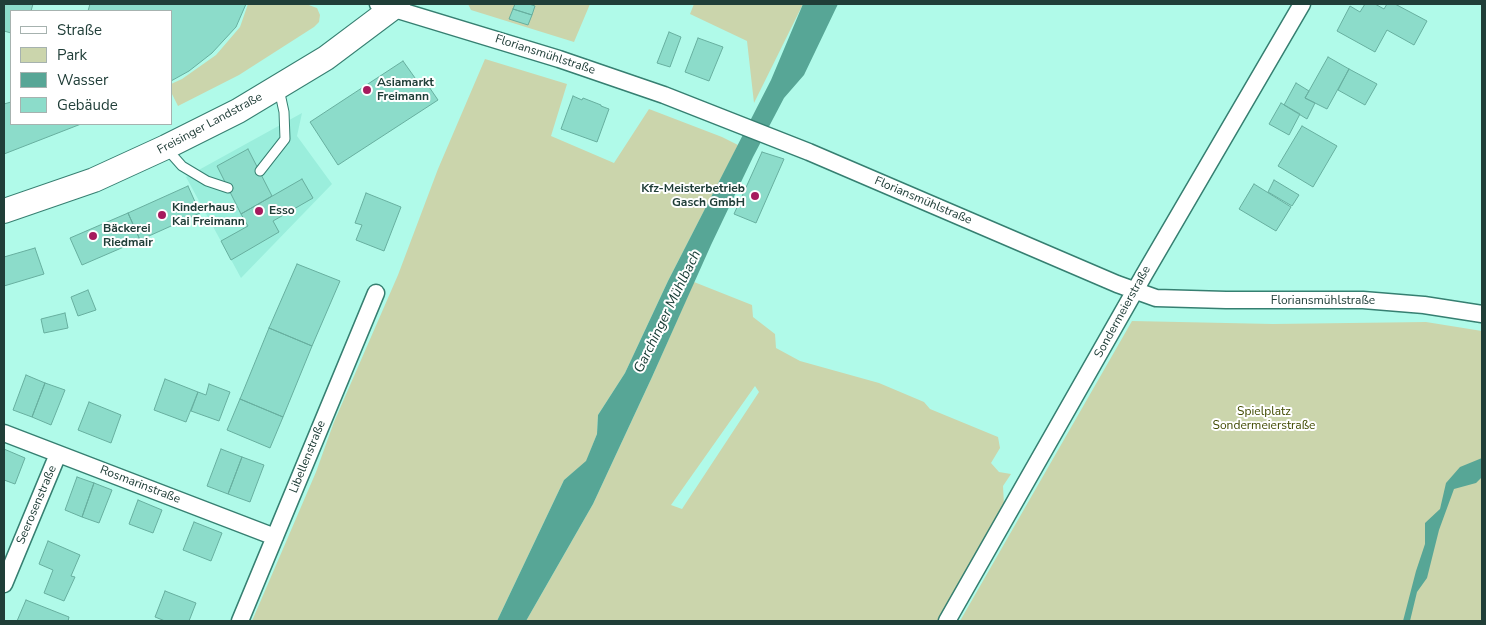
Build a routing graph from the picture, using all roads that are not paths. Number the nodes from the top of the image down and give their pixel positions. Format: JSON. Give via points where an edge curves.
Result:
{"nodes":[{"id":1,"x":1302,"y":4,"type":"edge"},
{"id":2,"x":390,"y":5,"type":"edge"},
{"id":3,"x":279,"y":87,"type":"junction"},
{"id":4,"x":166,"y":148,"type":"junction"},
{"id":5,"x":260,"y":171,"type":"dead end"},
{"id":6,"x":228,"y":188,"type":"dead end"},
{"id":7,"x":4,"y":210,"type":"edge"},
{"id":8,"x":1134,"y":291,"type":"junction"},
{"id":9,"x":376,"y":293,"type":"dead end"},
{"id":10,"x":1482,"y":314,"type":"edge"},
{"id":11,"x":4,"y":433,"type":"edge"},
{"id":12,"x":58,"y":454,"type":"junction"},
{"id":13,"x":275,"y":538,"type":"junction"},
{"id":14,"x":4,"y":584,"type":"edge"},
{"id":15,"x":240,"y":621,"type":"edge"},
{"id":16,"x":947,"y":621,"type":"edge"}],
"edges":[{"from":1,"to":8,"type":"street","name":"Sondermeierstraße"},
{"from":2,"to":3,"type":"main road","name":"Freisinger Landstraße","via":[[326,58]]},
{"from":2,"to":8,"type":"street","name":"Floriansmühlstraße","via":[[664,95]]},
{"from":3,"to":4,"type":"main road","name":"Freisinger Landstraße","via":[[238,112]]},
{"from":3,"to":5,"type":"lane","via":[[285,139]]},
{"from":4,"to":6,"type":"lane","via":[[182,166],[207,181]]},
{"from":4,"to":7,"type":"main road","name":"Freisinger Landstraße","via":[[94,180]]},
{"from":8,"to":10,"type":"street","name":"Floriansmühlstraße","via":[[1172,299],[1363,300]]},
{"from":8,"to":16,"type":"street","name":"Sondermeierstraße"},
{"from":9,"to":13,"type":"street","name":"Libellenstraße"},
{"from":11,"to":12,"type":"street","name":"Rosmarinstraße"},
{"from":12,"to":13,"type":"street","name":"Rosmarinstraße"},
{"from":12,"to":14,"type":"street","name":"Seerosenstraße"},
{"from":13,"to":15,"type":"street","name":"Libellenstraße"}]}
